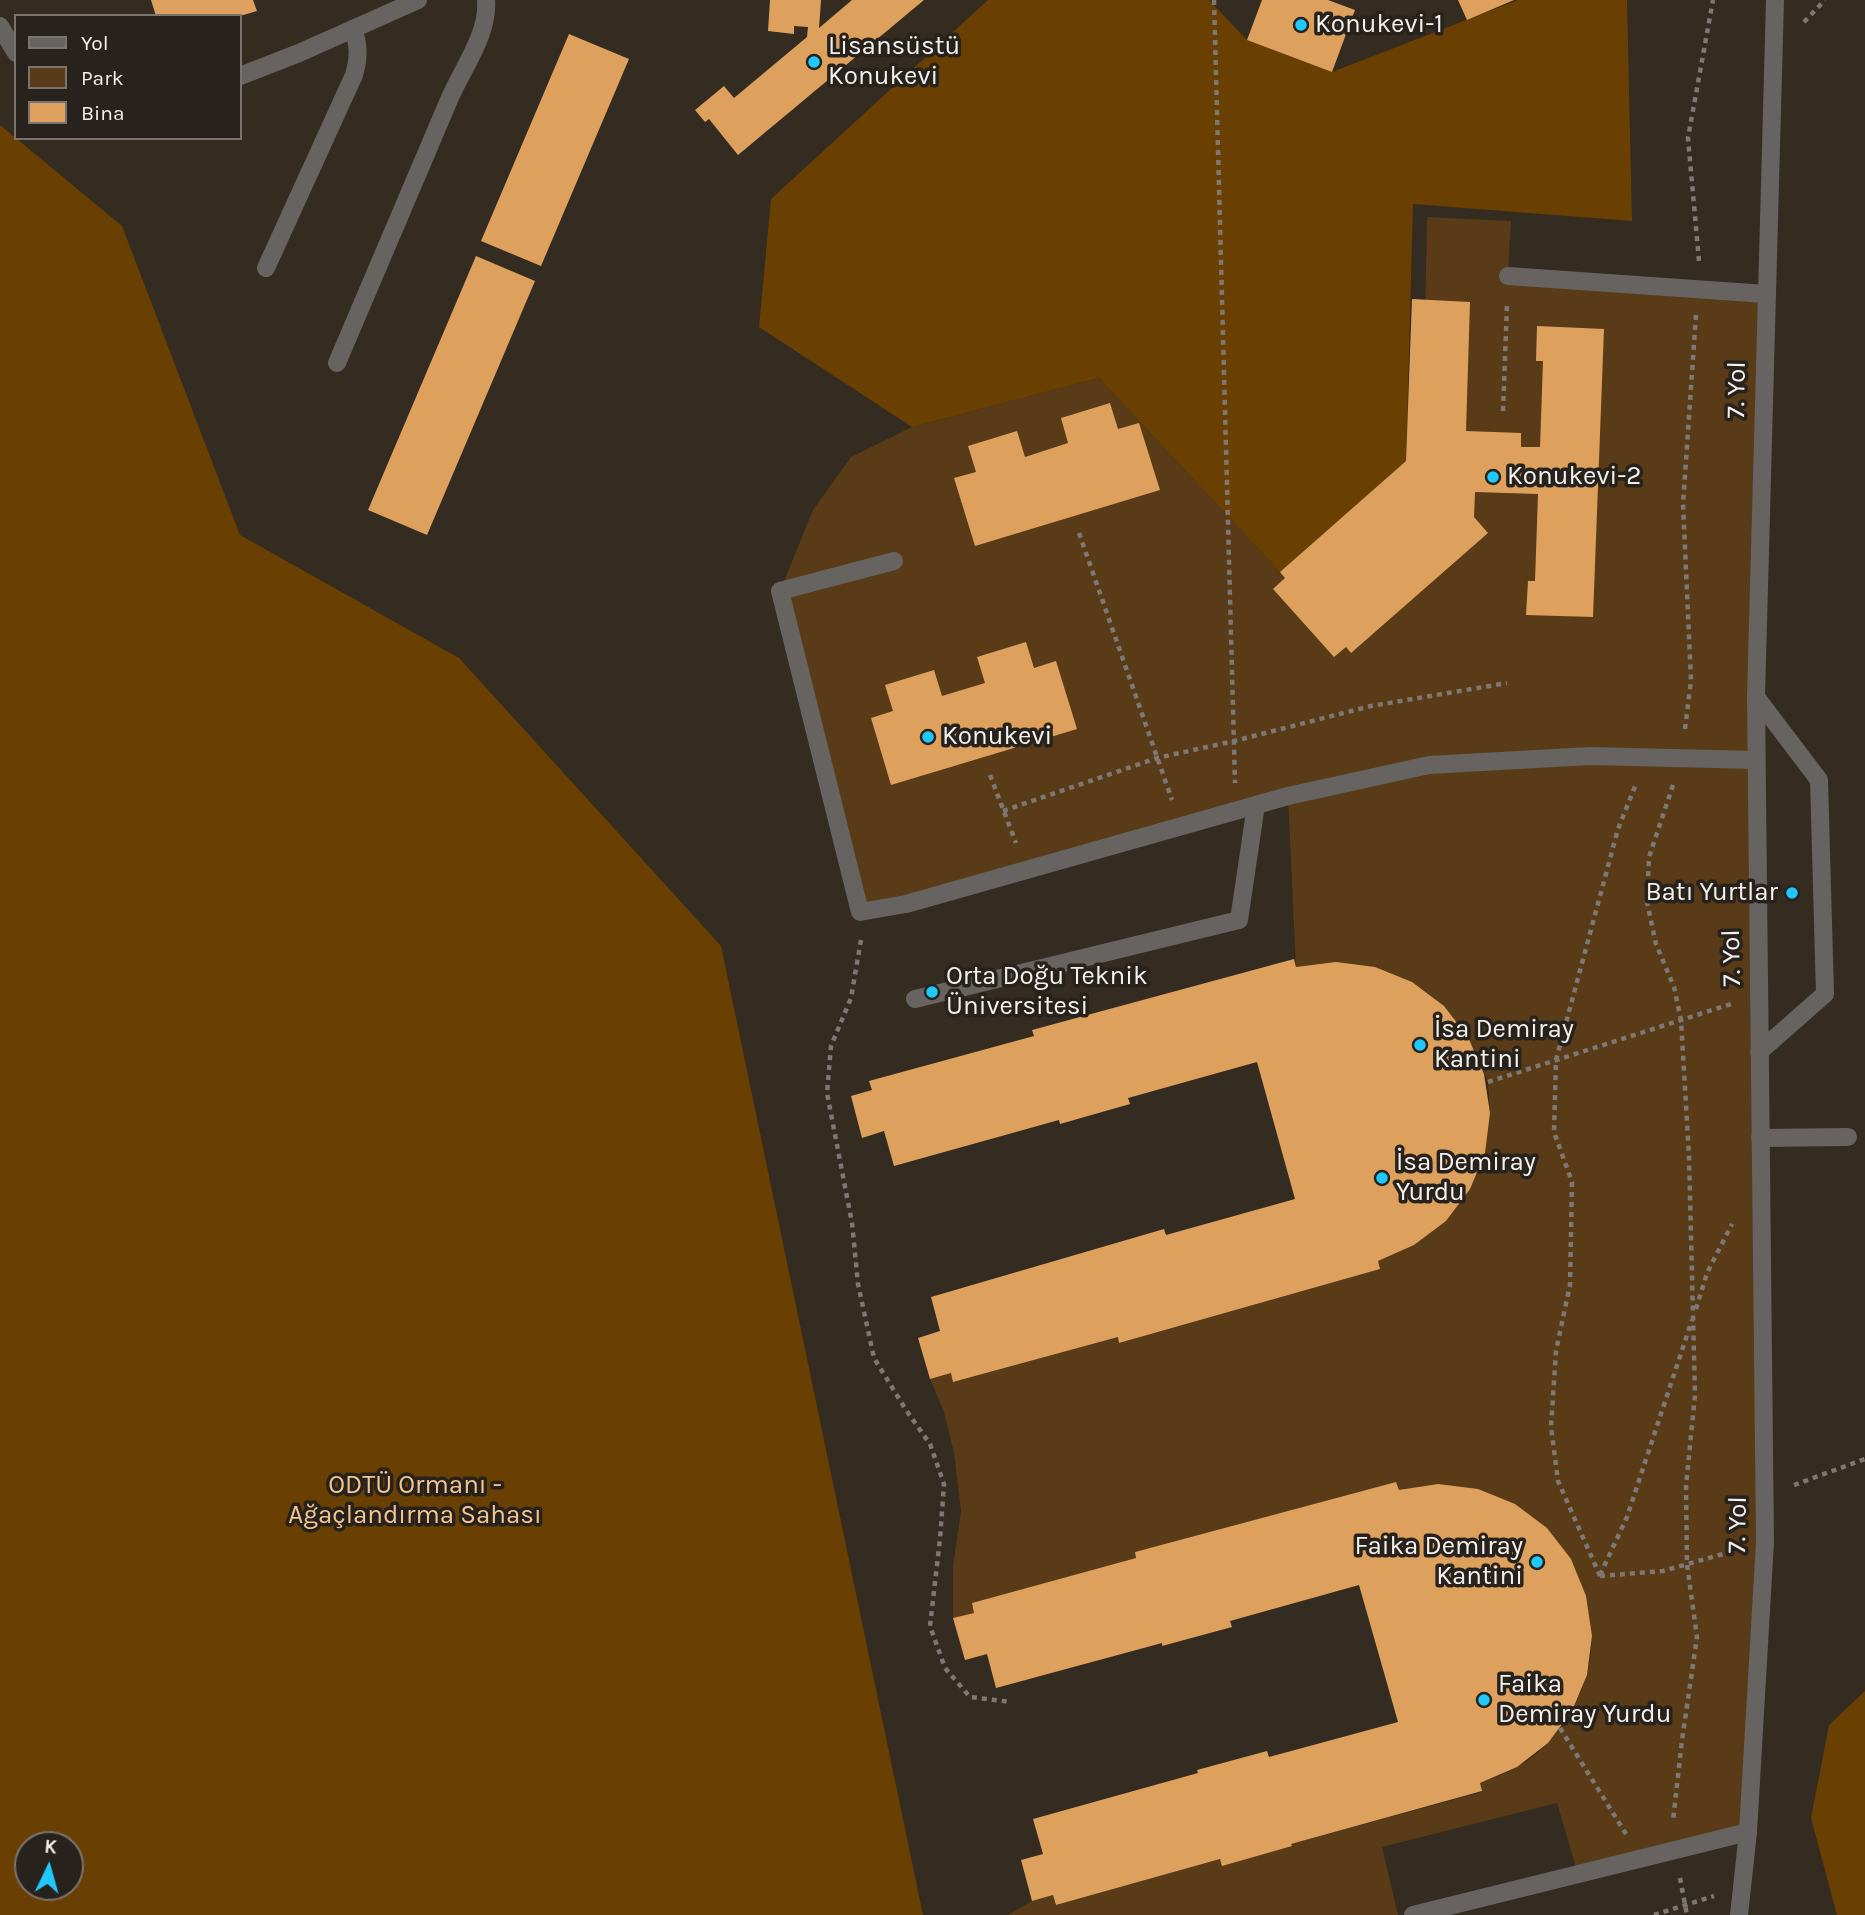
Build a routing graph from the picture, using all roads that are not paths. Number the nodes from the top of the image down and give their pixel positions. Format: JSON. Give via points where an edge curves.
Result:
{"nodes":[{"id":1,"x":418,"y":0,"type":"edge"},
{"id":2,"x":486,"y":0,"type":"edge"},
{"id":3,"x":1775,"y":0,"type":"edge"},
{"id":4,"x":0,"y":26,"type":"edge"},
{"id":5,"x":352,"y":29,"type":"junction"},
{"id":6,"x":14,"y":50,"type":"edge"},
{"id":7,"x":242,"y":75,"type":"edge"},
{"id":8,"x":267,"y":268,"type":"dead end"},
{"id":9,"x":1508,"y":276,"type":"road end"},
{"id":10,"x":1766,"y":294,"type":"junction"},
{"id":11,"x":337,"y":363,"type":"dead end"},
{"id":12,"x":894,"y":561,"type":"dead end"},
{"id":13,"x":1756,"y":697,"type":"junction"},
{"id":14,"x":1756,"y":760,"type":"junction"},
{"id":15,"x":1256,"y":805,"type":"junction"},
{"id":16,"x":915,"y":999,"type":"dead end"},
{"id":17,"x":1759,"y":1052,"type":"junction"},
{"id":18,"x":1848,"y":1137,"type":"dead end"},
{"id":19,"x":1760,"y":1138,"type":"junction"},
{"id":20,"x":1748,"y":1832,"type":"junction"},
{"id":21,"x":1413,"y":1915,"type":"edge"},
{"id":22,"x":1739,"y":1915,"type":"edge"}],
"edges":[{"from":1,"to":5,"type":"street"},
{"from":2,"to":11,"type":"street","via":[[485,22]]},
{"from":3,"to":10,"type":"street","name":"7. Yol"},
{"from":4,"to":6,"type":"street"},
{"from":5,"to":7,"type":"street"},
{"from":5,"to":8,"type":"street","via":[[358,47],[354,75]]},
{"from":9,"to":10,"type":"street"},
{"from":10,"to":13,"type":"street","name":"7. Yol"},
{"from":12,"to":15,"type":"street","via":[[780,591],[860,912],[906,904]]},
{"from":13,"to":14,"type":"street","name":"7. Yol"},
{"from":13,"to":17,"type":"street","via":[[1819,780],[1825,994]]},
{"from":14,"to":15,"type":"street","via":[[1590,756],[1429,765]]},
{"from":14,"to":17,"type":"street","name":"7. Yol"},
{"from":15,"to":16,"type":"street","via":[[1239,920]]},
{"from":17,"to":19,"type":"street","name":"7. Yol"},
{"from":18,"to":19,"type":"street"},
{"from":19,"to":20,"type":"street","name":"7. Yol","via":[[1765,1542]]},
{"from":20,"to":21,"type":"street"},
{"from":20,"to":22,"type":"street","name":"7. Yol"}]}
